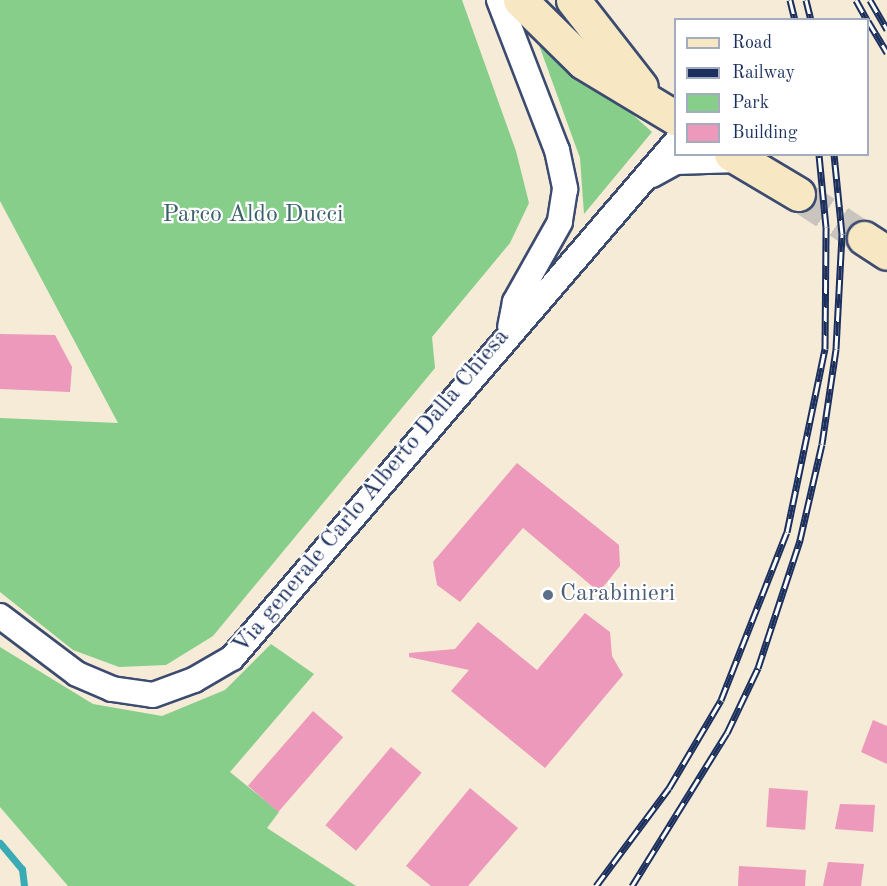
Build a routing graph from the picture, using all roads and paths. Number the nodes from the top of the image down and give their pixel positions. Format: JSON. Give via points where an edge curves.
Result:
{"nodes":[{"id":1,"x":499,"y":0,"type":"edge"},
{"id":2,"x":520,"y":0,"type":"edge"},
{"id":3,"x":573,"y":0,"type":"edge"},
{"id":4,"x":666,"y":111,"type":"edge"},
{"id":5,"x":674,"y":143,"type":"edge"},
{"id":6,"x":735,"y":157,"type":"edge"},
{"id":7,"x":640,"y":183,"type":"junction"},
{"id":8,"x":798,"y":194,"type":"tunnel mouth"},
{"id":9,"x":509,"y":332,"type":"junction"},
{"id":10,"x":0,"y":616,"type":"edge"}],
"edges":[{"from":1,"to":9,"type":"street","via":[[557,150],[565,189],[560,222],[515,302]]},
{"from":2,"to":4,"type":"main road","via":[[583,62]]},
{"from":3,"to":4,"type":"main road"},
{"from":5,"to":7,"type":"street","name":"Via generale Carlo Alberto Dalla Chiesa"},
{"from":6,"to":7,"type":"street","name":"Via generale Carlo Alberto Dalla Chiesa","via":[[675,162]]},
{"from":6,"to":8,"type":"main road"},
{"from":7,"to":9,"type":"street","name":"Via generale Carlo Alberto Dalla Chiesa"},
{"from":9,"to":10,"type":"street","name":"Via generale Carlo Alberto Dalla Chiesa","via":[[232,658],[194,680],[153,695],[112,689],[77,675]]}]}
